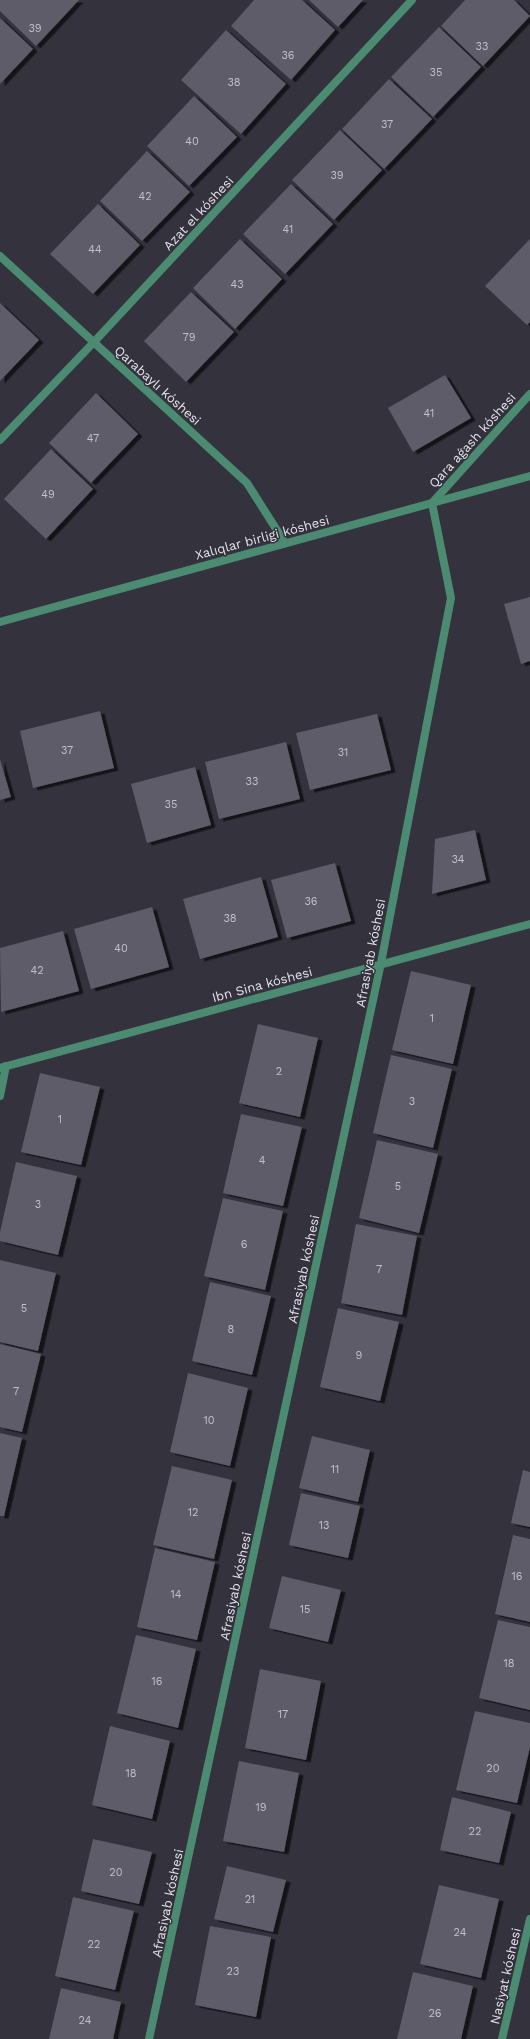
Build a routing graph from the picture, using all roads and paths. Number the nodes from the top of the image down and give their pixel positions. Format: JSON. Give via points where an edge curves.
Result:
{"nodes":[{"id":1,"x":412,"y":0,"type":"edge"},
{"id":2,"x":0,"y":256,"type":"edge"},
{"id":3,"x":94,"y":342,"type":"junction"},
{"id":4,"x":530,"y":394,"type":"edge"},
{"id":5,"x":0,"y":440,"type":"edge"},
{"id":6,"x":530,"y":476,"type":"edge"},
{"id":7,"x":432,"y":503,"type":"junction"},
{"id":8,"x":285,"y":543,"type":"junction"},
{"id":9,"x":0,"y":622,"type":"edge"},
{"id":10,"x":530,"y":924,"type":"edge"},
{"id":11,"x":381,"y":964,"type":"junction"},
{"id":12,"x":3,"y":1067,"type":"edge"},
{"id":13,"x":0,"y":1096,"type":"edge"},
{"id":14,"x":530,"y":1919,"type":"edge"},
{"id":15,"x":149,"y":2039,"type":"edge"},
{"id":16,"x":502,"y":2039,"type":"edge"}],
"edges":[{"from":1,"to":3,"type":"street","name":"Azat el kóshesi"},
{"from":2,"to":3,"type":"street","name":"Qarabaylı kóshesi"},
{"from":3,"to":5,"type":"street","name":"Azat el kóshesi"},
{"from":3,"to":8,"type":"street","name":"Qarabaylı kóshesi","via":[[247,483]]},
{"from":4,"to":7,"type":"street","name":"Qara aǵash kóshesi"},
{"from":6,"to":7,"type":"street","name":"Xalıqlar birligi kóshesi"},
{"from":7,"to":8,"type":"street","name":"Xalıqlar birligi kóshesi"},
{"from":7,"to":11,"type":"street","name":"Afrasiyab kóshesi","via":[[451,598]]},
{"from":8,"to":9,"type":"street","name":"Xalıqlar birligi kóshesi"},
{"from":10,"to":11,"type":"street","name":"Ibn Sina kóshesi"},
{"from":11,"to":12,"type":"street","name":"Ibn Sina kóshesi"},
{"from":11,"to":15,"type":"street","name":"Afrasiyab kóshesi"},
{"from":12,"to":13,"type":"street"},
{"from":14,"to":16,"type":"street","name":"Nasiyat kóshesi"}]}
